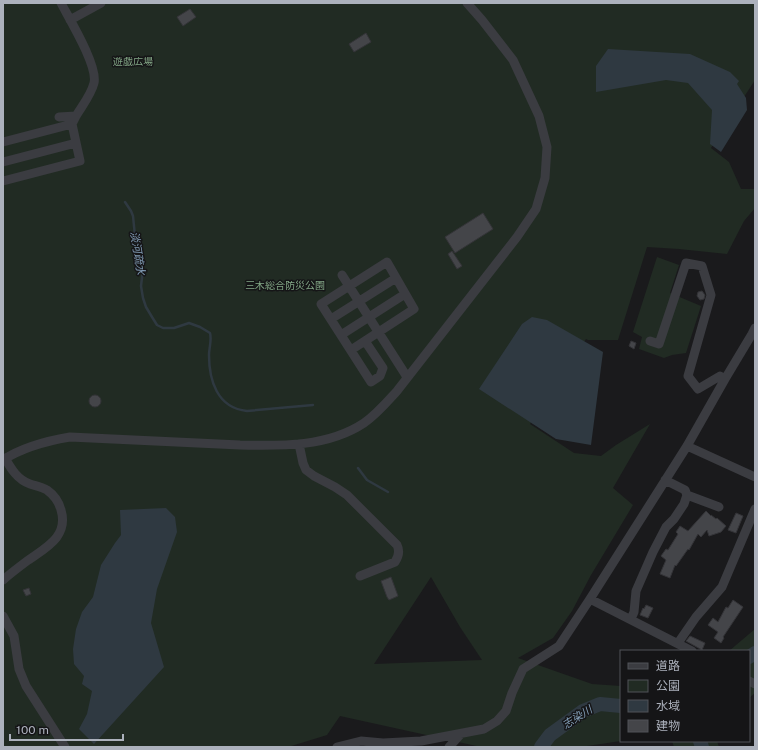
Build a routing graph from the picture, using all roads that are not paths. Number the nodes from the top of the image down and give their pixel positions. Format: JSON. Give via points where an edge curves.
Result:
{"nodes":[{"id":1,"x":61,"y":3,"type":"edge"},
{"id":2,"x":101,"y":3,"type":"edge"},
{"id":3,"x":467,"y":3,"type":"edge"},
{"id":4,"x":70,"y":20,"type":"junction"},
{"id":5,"x":94,"y":72,"type":"junction"},
{"id":6,"x":100,"y":90,"type":"dead end"},
{"id":7,"x":76,"y":116,"type":"junction"},
{"id":8,"x":59,"y":117,"type":"dead end"},
{"id":9,"x":72,"y":124,"type":"junction"},
{"id":10,"x":3,"y":142,"type":"edge"},
{"id":11,"x":76,"y":143,"type":"junction"},
{"id":12,"x":3,"y":162,"type":"edge"},
{"id":13,"x":3,"y":181,"type":"edge"},
{"id":14,"x":342,"y":274,"type":"dead end"},
{"id":15,"x":396,"y":278,"type":"junction"},
{"id":16,"x":349,"y":286,"type":"junction"},
{"id":17,"x":405,"y":294,"type":"junction"},
{"id":18,"x":359,"y":302,"type":"junction"},
{"id":19,"x":369,"y":317,"type":"junction"},
{"id":20,"x":331,"y":319,"type":"junction"},
{"id":21,"x":379,"y":332,"type":"junction"},
{"id":22,"x":754,"y":332,"type":"edge"},
{"id":23,"x":341,"y":335,"type":"junction"},
{"id":24,"x":365,"y":341,"type":"junction"},
{"id":25,"x":650,"y":341,"type":"dead end"},
{"id":26,"x":351,"y":350,"type":"junction"},
{"id":27,"x":407,"y":377,"type":"junction"},
{"id":28,"x":725,"y":378,"type":"junction"},
{"id":29,"x":299,"y":444,"type":"junction"},
{"id":30,"x":687,"y":446,"type":"junction"},
{"id":31,"x":4,"y":459,"type":"edge"},
{"id":32,"x":755,"y":477,"type":"edge"},
{"id":33,"x":665,"y":480,"type":"junction"},
{"id":34,"x":686,"y":495,"type":"junction"},
{"id":35,"x":719,"y":507,"type":"dead end"},
{"id":36,"x":755,"y":509,"type":"edge"},
{"id":37,"x":360,"y":576,"type":"dead end"},
{"id":38,"x":3,"y":580,"type":"edge"},
{"id":39,"x":590,"y":598,"type":"junction"},
{"id":40,"x":3,"y":616,"type":"edge"},
{"id":41,"x":631,"y":619,"type":"junction"},
{"id":42,"x":678,"y":643,"type":"junction"},
{"id":43,"x":690,"y":650,"type":"edge"},
{"id":44,"x":460,"y":735,"type":"junction"},
{"id":45,"x":65,"y":747,"type":"edge"},
{"id":46,"x":337,"y":747,"type":"edge"},
{"id":47,"x":449,"y":747,"type":"edge"}],
"edges":[{"from":1,"to":4,"type":"street"},
{"from":2,"to":4,"type":"street"},
{"from":3,"to":27,"type":"street","via":[[513,60],[539,116],[547,147],[546,178],[536,209],[517,237]]},
{"from":4,"to":5,"type":"street"},
{"from":5,"to":6,"type":"street"},
{"from":5,"to":7,"type":"street","via":[[93,87]]},
{"from":7,"to":8,"type":"street"},
{"from":7,"to":9,"type":"street"},
{"from":9,"to":10,"type":"street"},
{"from":9,"to":11,"type":"street"},
{"from":11,"to":12,"type":"street"},
{"from":11,"to":13,"type":"street","via":[[80,161]]},
{"from":14,"to":16,"type":"street"},
{"from":15,"to":16,"type":"street","via":[[387,262]]},
{"from":15,"to":17,"type":"street"},
{"from":15,"to":18,"type":"street"},
{"from":16,"to":18,"type":"street"},
{"from":16,"to":20,"type":"street","via":[[322,304]]},
{"from":17,"to":19,"type":"street"},
{"from":17,"to":21,"type":"street","via":[[414,310]]},
{"from":18,"to":19,"type":"street"},
{"from":18,"to":20,"type":"street"},
{"from":19,"to":21,"type":"street"},
{"from":19,"to":23,"type":"street"},
{"from":20,"to":23,"type":"street"},
{"from":21,"to":24,"type":"street"},
{"from":21,"to":27,"type":"street"},
{"from":22,"to":28,"type":"street"},
{"from":23,"to":26,"type":"street"},
{"from":24,"to":26,"type":"street"},
{"from":24,"to":26,"type":"street","via":[[384,368],[380,376],[371,382]]},
{"from":25,"to":28,"type":"street","via":[[659,344],[686,263],[702,266],[711,296],[688,376],[698,389],[720,376]]},
{"from":27,"to":29,"type":"street","via":[[385,404],[364,423],[333,437]]},
{"from":28,"to":30,"type":"street"},
{"from":29,"to":31,"type":"street","via":[[263,446],[70,437],[32,446]]},
{"from":29,"to":37,"type":"street","via":[[306,470],[347,495],[399,549],[395,562]]},
{"from":30,"to":32,"type":"street"},
{"from":30,"to":33,"type":"street"},
{"from":31,"to":38,"type":"street","via":[[20,479],[45,489],[53,496],[59,503],[62,523],[54,542]]},
{"from":33,"to":34,"type":"street","via":[[684,490]]},
{"from":33,"to":39,"type":"street"},
{"from":34,"to":35,"type":"street"},
{"from":34,"to":41,"type":"street","via":[[684,504],[666,527],[653,552],[636,591]]},
{"from":36,"to":42,"type":"street","via":[[722,587]]},
{"from":39,"to":41,"type":"street"},
{"from":39,"to":44,"type":"street","via":[[559,646],[523,669],[506,710],[497,721],[484,730]]},
{"from":40,"to":45,"type":"street","via":[[14,636],[19,669],[26,686]]},
{"from":41,"to":42,"type":"street"},
{"from":42,"to":43,"type":"street"},
{"from":44,"to":46,"type":"street","via":[[421,742],[361,741]]},
{"from":44,"to":47,"type":"street"}]}
